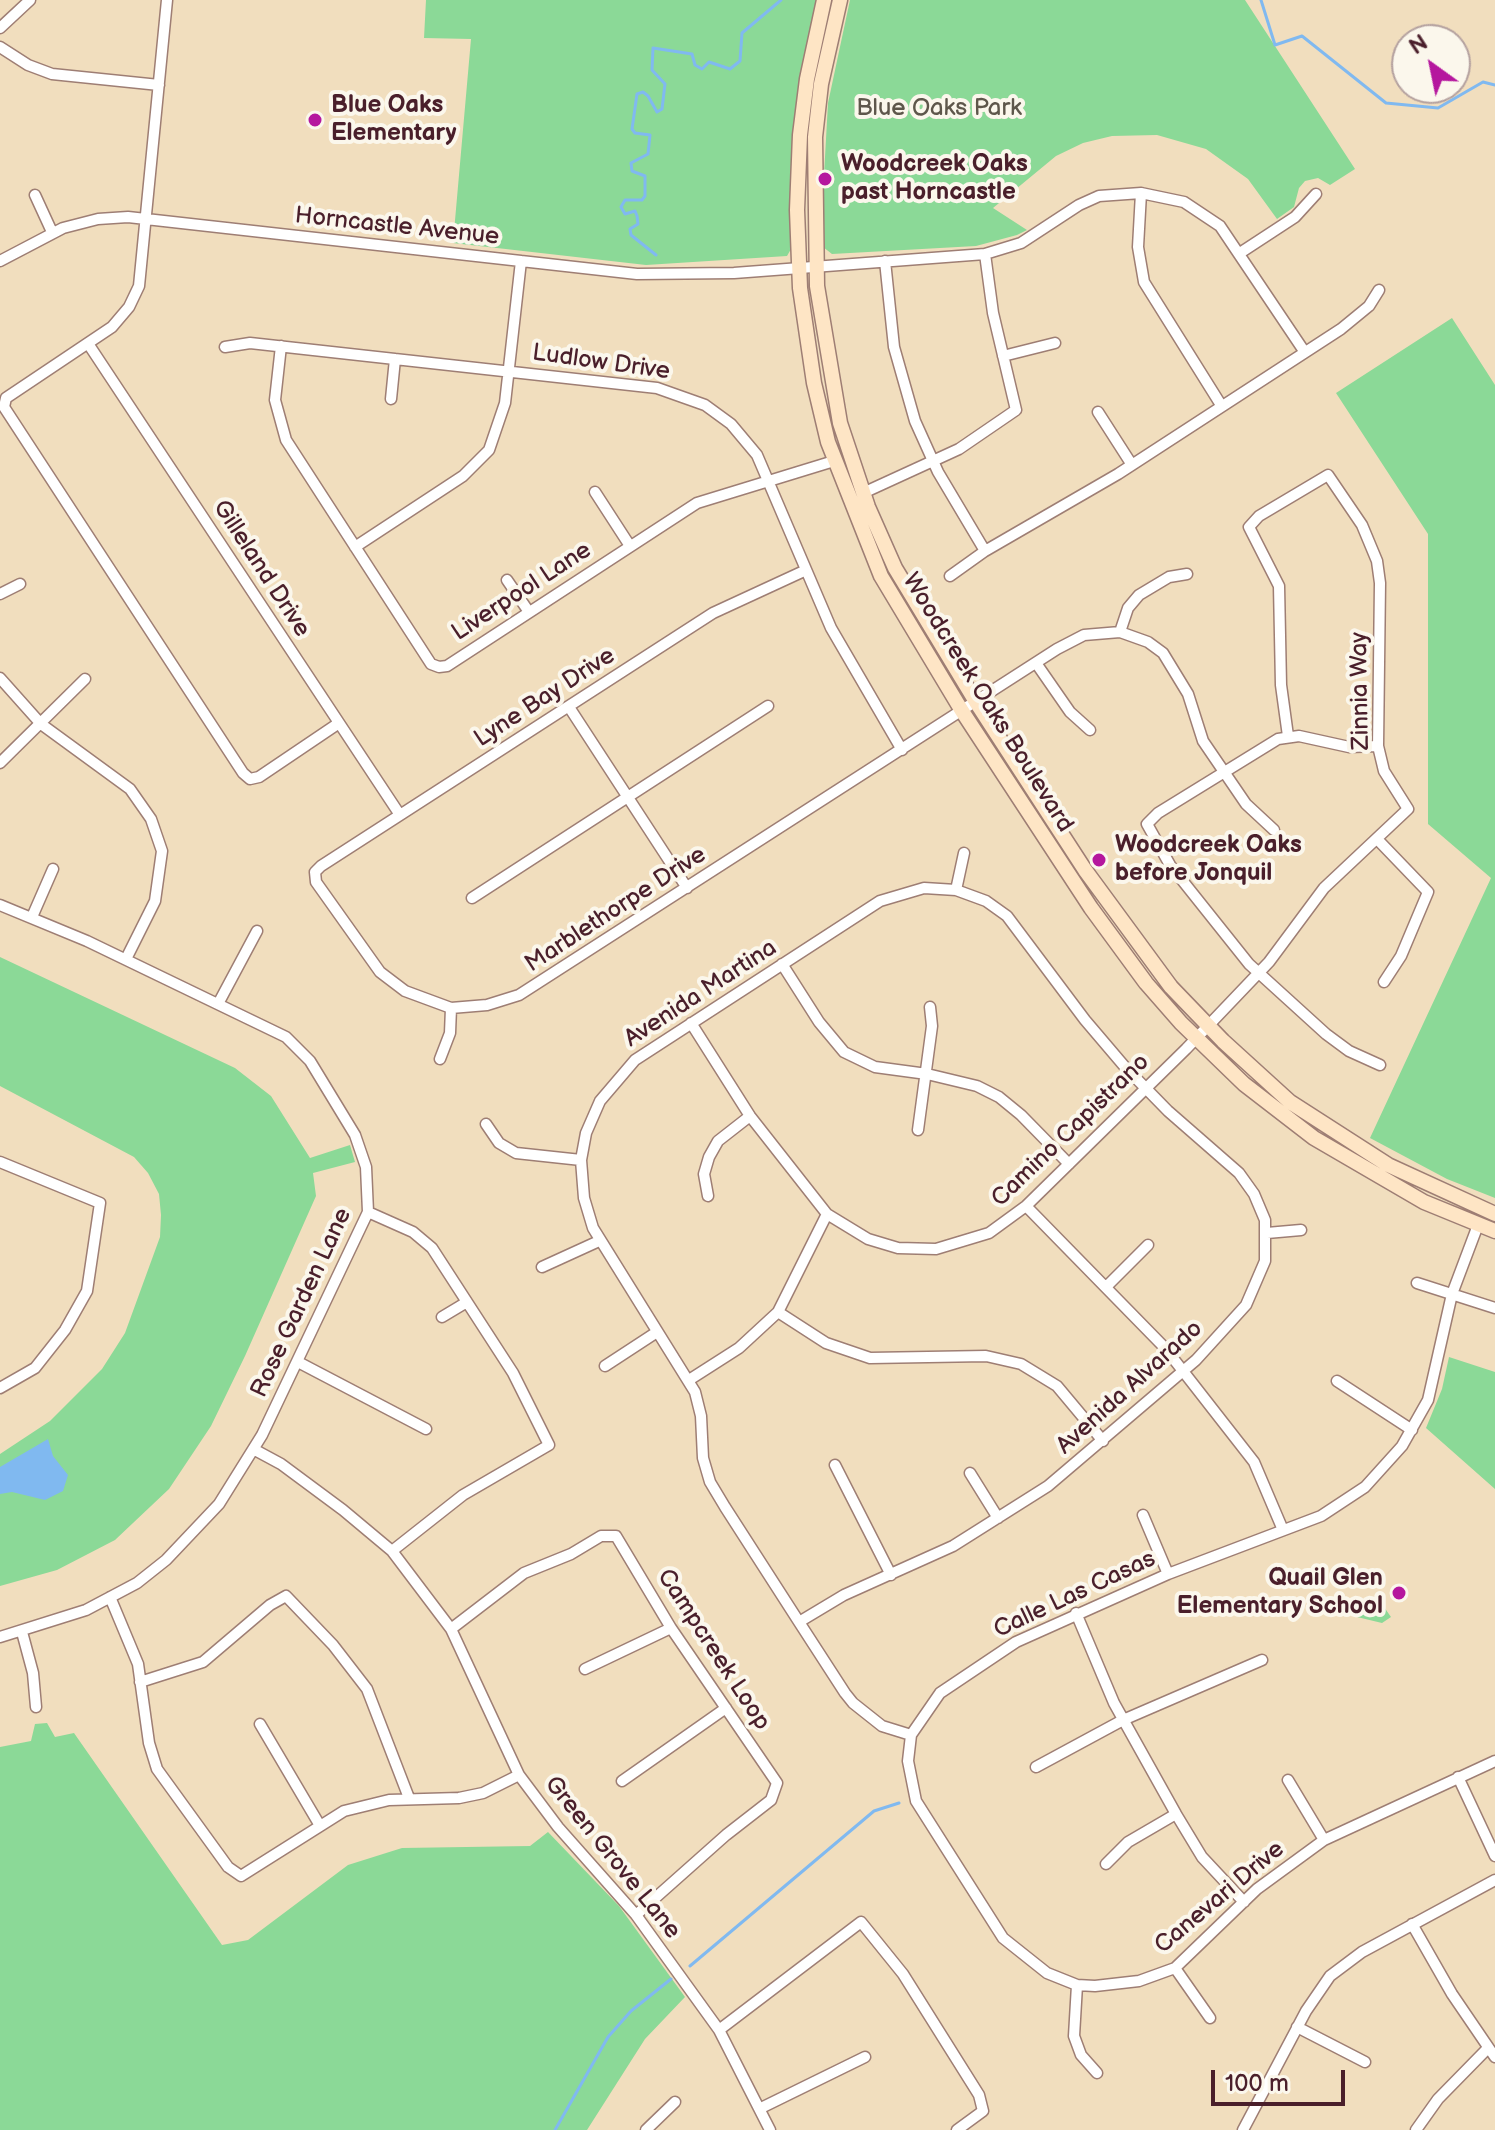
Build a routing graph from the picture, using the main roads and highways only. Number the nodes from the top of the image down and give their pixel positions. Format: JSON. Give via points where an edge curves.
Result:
{"nodes":[{"id":1,"x":824,"y":0,"type":"edge"},
{"id":2,"x":840,"y":0,"type":"edge"},
{"id":3,"x":1489,"y":1212,"type":"edge"},
{"id":4,"x":1478,"y":1225,"type":"junction"},
{"id":5,"x":1495,"y":1231,"type":"edge"}],
"edges":[{"from":1,"to":4,"type":"main road","name":"Woodcreek Oaks Boulevard","via":[[800,135],[799,268],[814,383],[834,461],[881,576],[1091,908],[1196,1039],[1268,1104],[1327,1146],[1412,1195]]},
{"from":2,"to":3,"type":"main road","name":"Woodcreek Oaks Boulevard","via":[[815,137],[816,267],[840,423],[895,568],[1123,926],[1171,987],[1290,1102],[1357,1148]]},
{"from":3,"to":4,"type":"main road"},
{"from":4,"to":5,"type":"main road","name":"Woodcreek Oaks Boulevard"}]}
